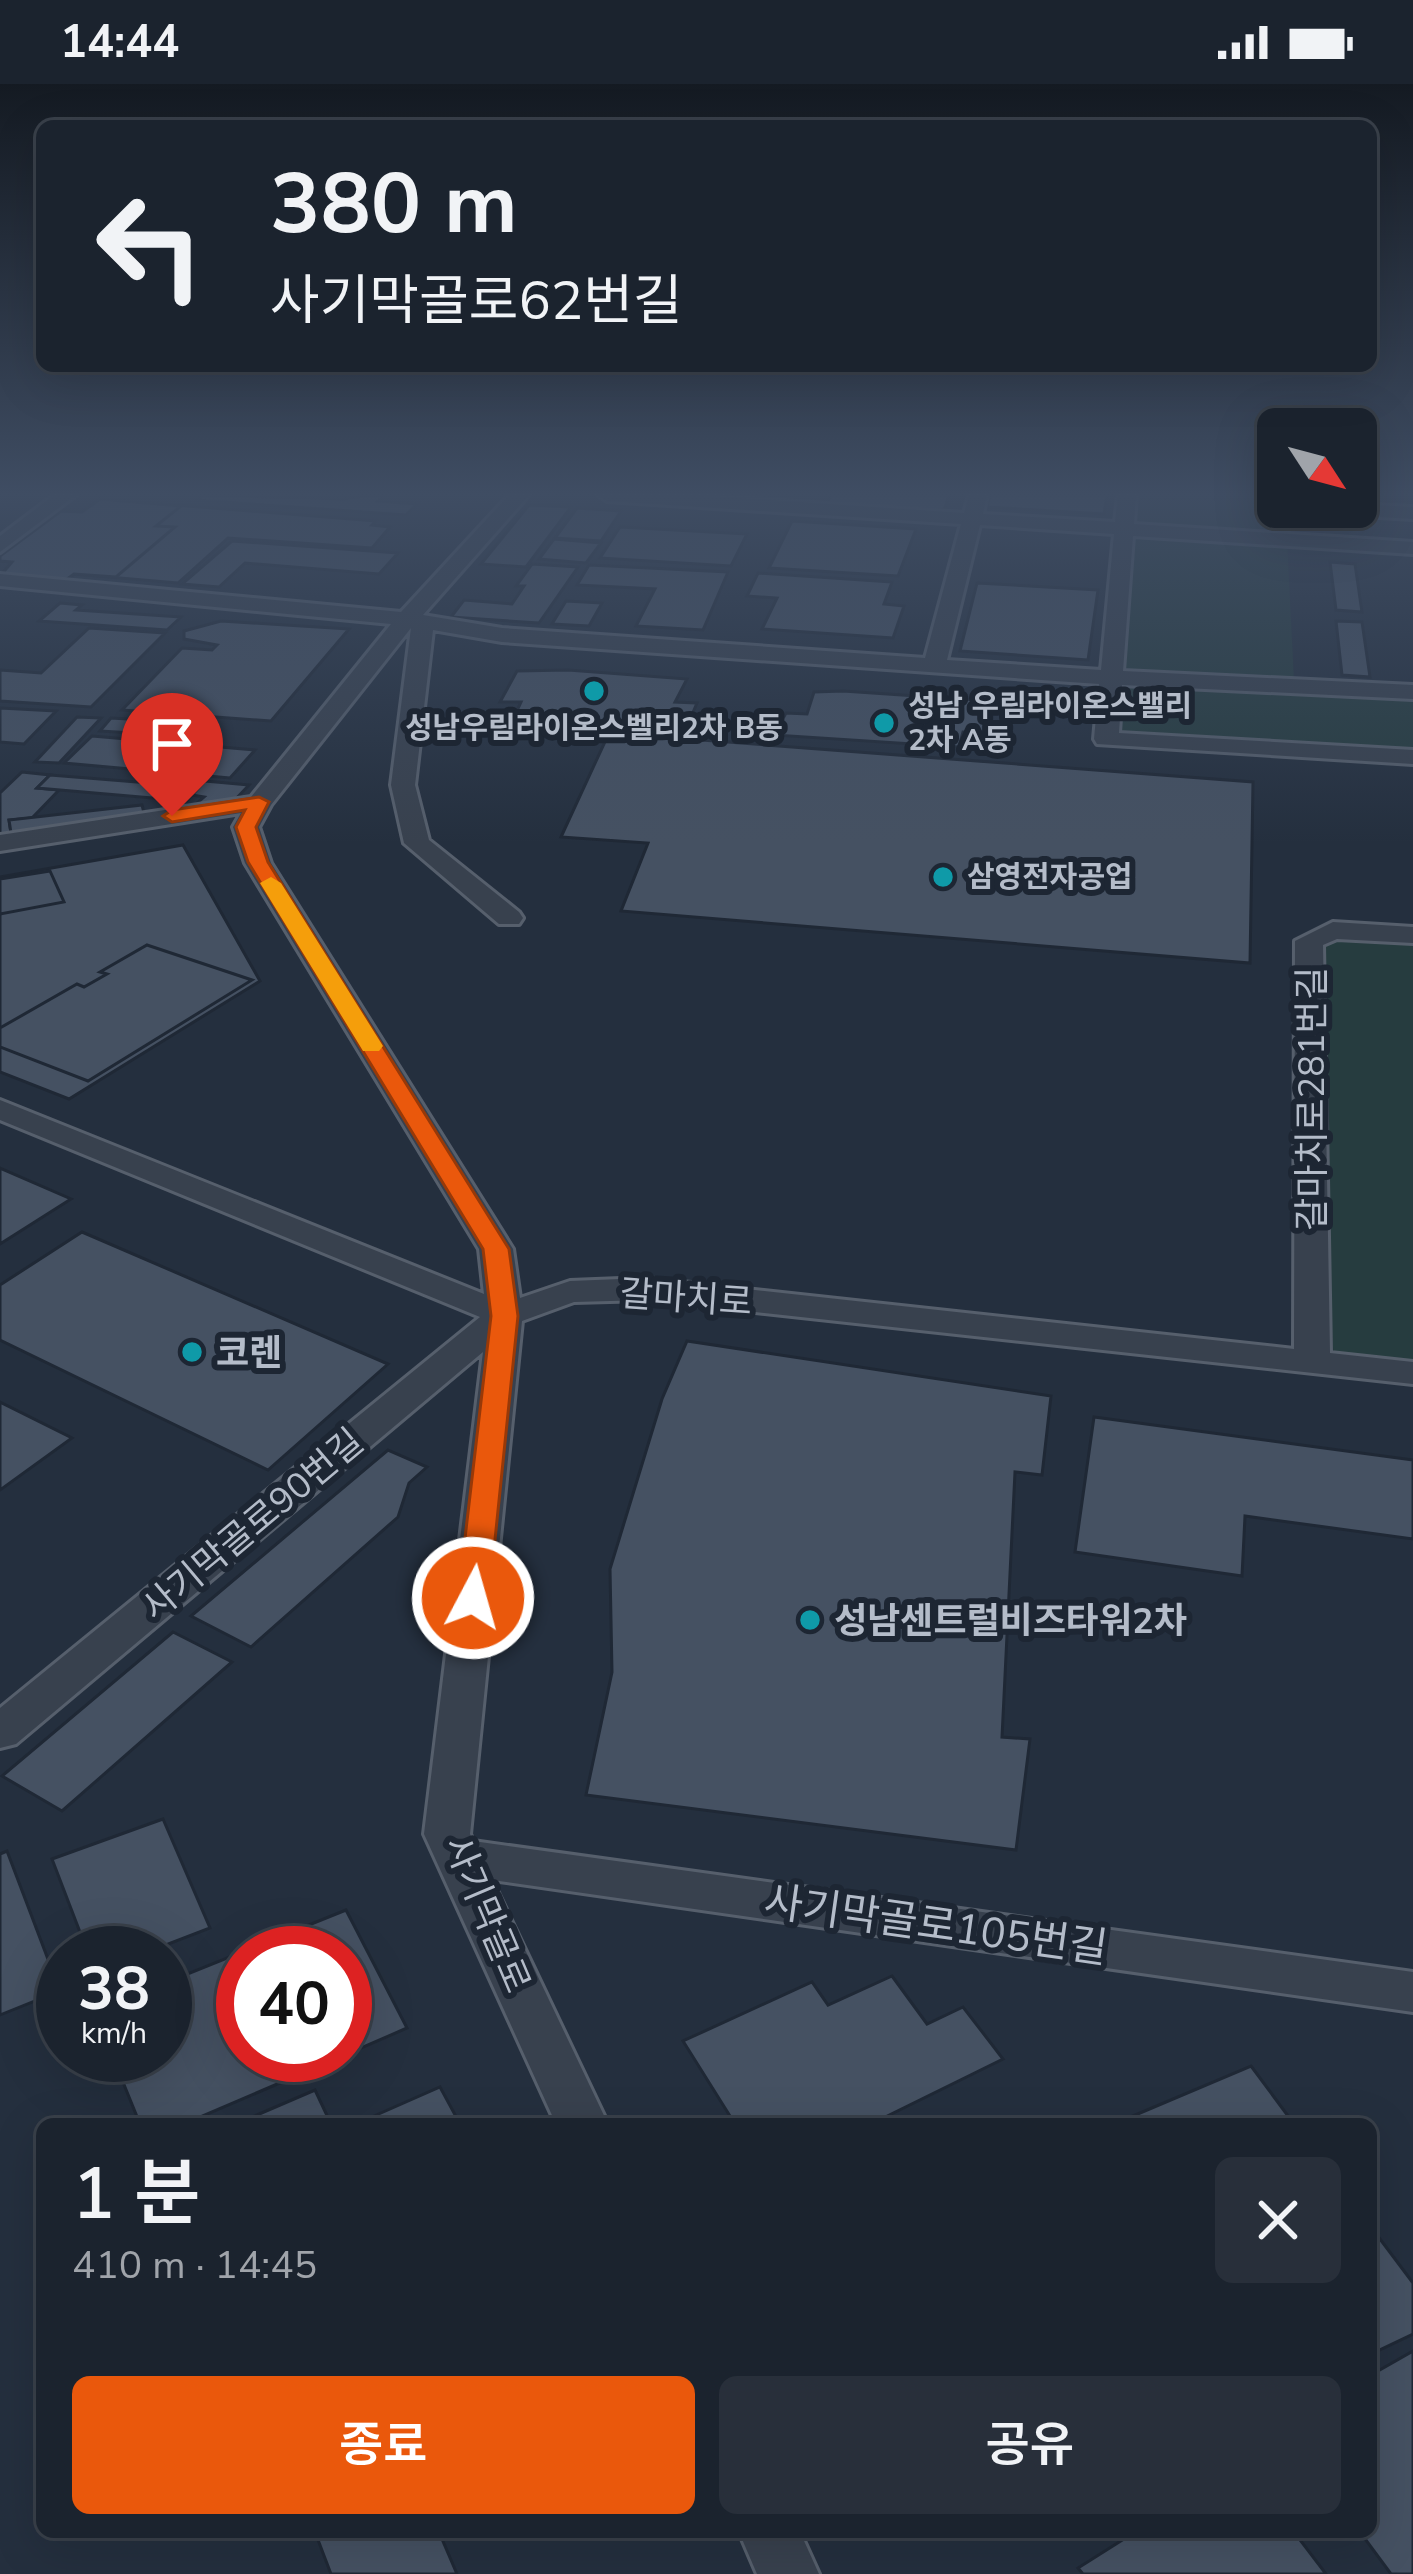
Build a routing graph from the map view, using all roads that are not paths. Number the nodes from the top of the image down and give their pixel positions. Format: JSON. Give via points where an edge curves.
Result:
{"nodes":[{"id":1,"x":324,"y":611,"type":"edge"},
{"id":2,"x":422,"y":611,"type":"edge"},
{"id":3,"x":948,"y":611,"type":"edge"},
{"id":4,"x":1119,"y":611,"type":"edge"},
{"id":5,"x":415,"y":620,"type":"junction"},
{"id":6,"x":934,"y":665,"type":"junction"},
{"id":7,"x":1114,"y":674,"type":"junction"},
{"id":8,"x":1413,"y":692,"type":"edge"},
{"id":9,"x":1413,"y":757,"type":"edge"},
{"id":10,"x":259,"y":802,"type":"junction"},
{"id":11,"x":0,"y":843,"type":"edge"},
{"id":12,"x":509,"y":918,"type":"dead end"},
{"id":13,"x":1413,"y":935,"type":"edge"},
{"id":14,"x":0,"y":1108,"type":"edge"},
{"id":15,"x":505,"y":1316,"type":"junction"},
{"id":16,"x":1312,"y":1363,"type":"junction"},
{"id":17,"x":1413,"y":1373,"type":"edge"},
{"id":18,"x":0,"y":1732,"type":"edge"},
{"id":19,"x":459,"y":1856,"type":"junction"},
{"id":20,"x":1413,"y":1992,"type":"edge"},
{"id":21,"x":579,"y":2118,"type":"edge"},
{"id":22,"x":772,"y":2538,"type":"edge"},
{"id":23,"x":788,"y":2574,"type":"edge"}],
"edges":[{"from":1,"to":5,"type":"street"},
{"from":2,"to":5,"type":"street"},
{"from":3,"to":6,"type":"street"},
{"from":4,"to":7,"type":"street"},
{"from":5,"to":6,"type":"street","via":[[502,635]]},
{"from":5,"to":10,"type":"street"},
{"from":5,"to":12,"type":"street","via":[[403,785],[417,843]]},
{"from":6,"to":7,"type":"street"},
{"from":7,"to":8,"type":"street"},
{"from":7,"to":9,"type":"street","via":[[1106,740]]},
{"from":10,"to":11,"type":"street"},
{"from":10,"to":15,"type":"street","name":"사기막골로","via":[[246,827],[258,862],[496,1249]]},
{"from":13,"to":16,"type":"street","name":"갈마치로281번길","via":[[1333,930],[1310,941]]},
{"from":14,"to":15,"type":"street"},
{"from":15,"to":16,"type":"street","name":"갈마치로","via":[[570,1292],[646,1288]]},
{"from":15,"to":18,"type":"street","name":"사기막골로90번길"},
{"from":15,"to":19,"type":"street","name":"사기막골로","via":[[447,1834]]},
{"from":16,"to":17,"type":"street","name":"갈마치로"},
{"from":19,"to":20,"type":"street","name":"사기막골로105번길"},
{"from":19,"to":21,"type":"street","name":"사기막골로"},
{"from":22,"to":23,"type":"street"}]}
